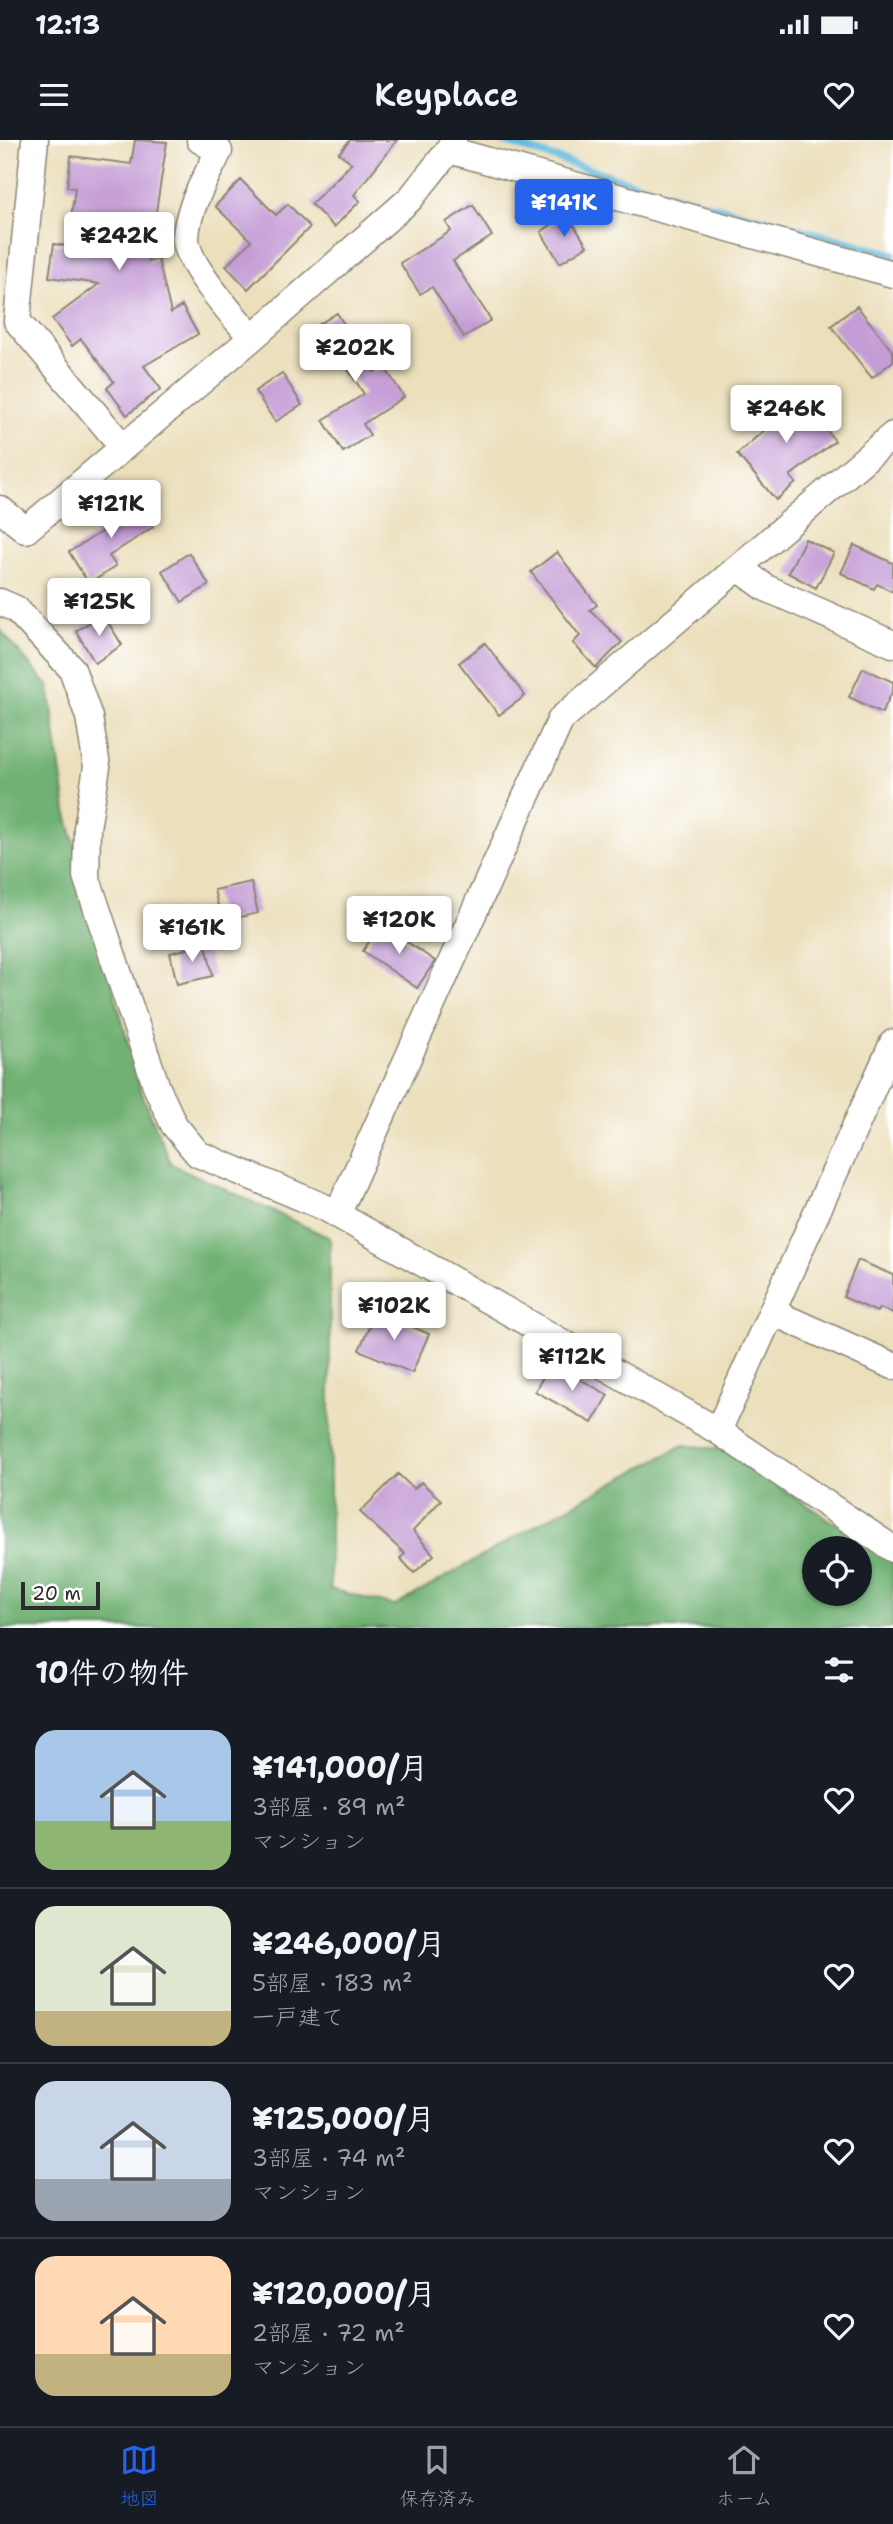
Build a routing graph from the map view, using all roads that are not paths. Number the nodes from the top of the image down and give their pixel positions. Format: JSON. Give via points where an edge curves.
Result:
{"nodes":[{"id":1,"x":35,"y":140,"type":"edge"},
{"id":2,"x":200,"y":140,"type":"edge"},
{"id":3,"x":451,"y":145,"type":"edge"},
{"id":4,"x":893,"y":274,"type":"edge"},
{"id":5,"x":252,"y":338,"type":"junction"},
{"id":6,"x":893,"y":435,"type":"edge"},
{"id":7,"x":123,"y":447,"type":"junction"},
{"id":8,"x":0,"y":509,"type":"edge"},
{"id":9,"x":739,"y":568,"type":"junction"},
{"id":10,"x":0,"y":602,"type":"edge"},
{"id":11,"x":893,"y":644,"type":"edge"},
{"id":12,"x":893,"y":1043,"type":"edge"},
{"id":13,"x":337,"y":1215,"type":"junction"},
{"id":14,"x":772,"y":1312,"type":"junction"},
{"id":15,"x":893,"y":1366,"type":"edge"},
{"id":16,"x":718,"y":1431,"type":"junction"},
{"id":17,"x":893,"y":1549,"type":"edge"}],
"edges":[{"from":1,"to":7,"type":"street","via":[[17,321]]},
{"from":2,"to":5,"type":"street","via":[[219,152],[190,214],[186,242],[201,275]]},
{"from":3,"to":4,"type":"street"},
{"from":3,"to":5,"type":"street","via":[[410,199]]},
{"from":5,"to":7,"type":"street"},
{"from":6,"to":9,"type":"street"},
{"from":7,"to":8,"type":"street","via":[[26,530]]},
{"from":9,"to":11,"type":"street","via":[[766,588]]},
{"from":9,"to":13,"type":"street","via":[[561,719]]},
{"from":10,"to":13,"type":"street","via":[[16,609],[72,669],[89,717],[97,766],[87,828],[86,876],[153,1077],[174,1125],[198,1154]]},
{"from":12,"to":14,"type":"street"},
{"from":13,"to":16,"type":"street"},
{"from":14,"to":15,"type":"street"},
{"from":14,"to":16,"type":"street"},
{"from":16,"to":17,"type":"street"}]}
